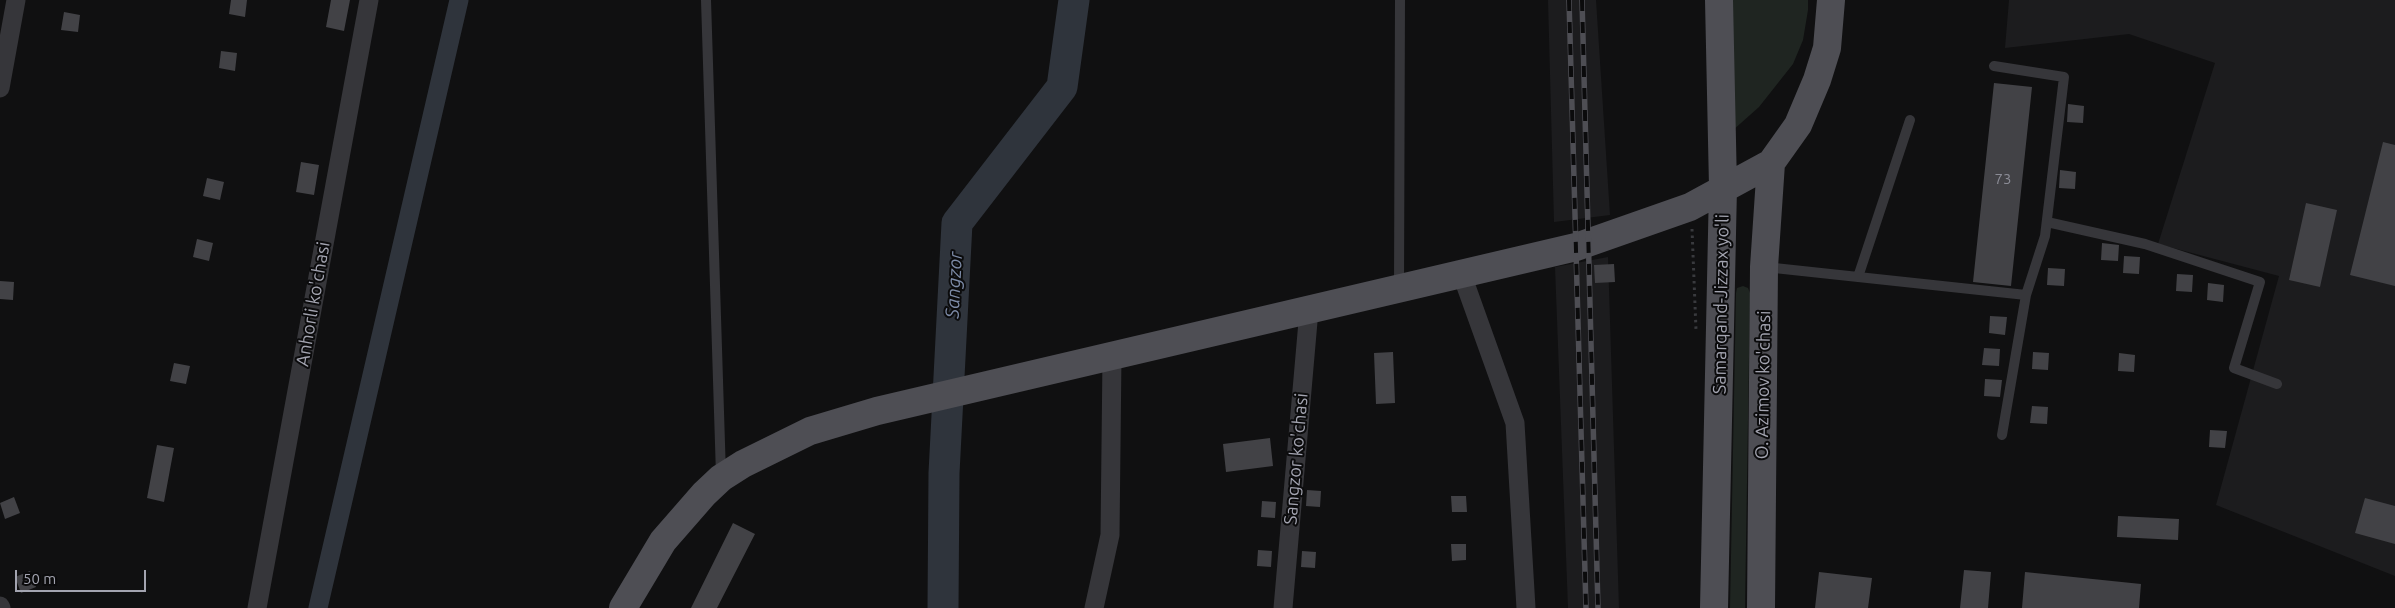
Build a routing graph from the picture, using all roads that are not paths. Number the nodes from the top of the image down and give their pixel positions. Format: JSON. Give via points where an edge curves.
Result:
{"nodes":[{"id":1,"x":16,"y":0,"type":"edge"},
{"id":2,"x":369,"y":0,"type":"edge"},
{"id":3,"x":706,"y":0,"type":"edge"},
{"id":4,"x":1400,"y":0,"type":"edge"},
{"id":5,"x":1719,"y":0,"type":"edge"},
{"id":6,"x":1832,"y":0,"type":"edge"},
{"id":7,"x":2,"y":64,"type":"edge"},
{"id":8,"x":1994,"y":66,"type":"dead end"},
{"id":9,"x":0,"y":88,"type":"edge"},
{"id":10,"x":1910,"y":120,"type":"dead end"},
{"id":11,"x":1771,"y":163,"type":"junction"},
{"id":12,"x":1723,"y":187,"type":"junction"},
{"id":13,"x":2046,"y":222,"type":"junction"},
{"id":14,"x":1764,"y":267,"type":"junction"},
{"id":15,"x":1462,"y":275,"type":"junction"},
{"id":16,"x":1858,"y":277,"type":"junction"},
{"id":17,"x":1399,"y":289,"type":"junction"},
{"id":18,"x":2026,"y":295,"type":"junction"},
{"id":19,"x":1309,"y":310,"type":"junction"},
{"id":20,"x":1112,"y":356,"type":"junction"},
{"id":21,"x":2277,"y":384,"type":"dead end"},
{"id":22,"x":2002,"y":435,"type":"dead end"},
{"id":23,"x":721,"y":478,"type":"junction"},
{"id":24,"x":257,"y":608,"type":"edge"},
{"id":25,"x":623,"y":608,"type":"edge"},
{"id":26,"x":1094,"y":608,"type":"edge"},
{"id":27,"x":1283,"y":608,"type":"edge"},
{"id":28,"x":1526,"y":608,"type":"edge"},
{"id":29,"x":1714,"y":608,"type":"edge"},
{"id":30,"x":1761,"y":608,"type":"edge"}],
"edges":[{"from":1,"to":7,"type":"street"},
{"from":2,"to":24,"type":"street","name":"Anhorli ko'chasi"},
{"from":3,"to":23,"type":"lane"},
{"from":4,"to":17,"type":"lane"},
{"from":5,"to":12,"type":"main road","name":"Samarqand-Jizzax yo'li"},
{"from":6,"to":11,"type":"main road","via":[[1827,48],[1818,80],[1798,125]]},
{"from":7,"to":9,"type":"street"},
{"from":8,"to":13,"type":"lane","via":[[2064,77]]},
{"from":10,"to":16,"type":"lane"},
{"from":11,"to":12,"type":"main road"},
{"from":11,"to":14,"type":"main road","name":"O. Azimov ko'chasi"},
{"from":12,"to":15,"type":"main road","via":[[1690,207],[1588,244]]},
{"from":12,"to":29,"type":"main road","name":"Samarqand-Jizzax yo'li"},
{"from":13,"to":18,"type":"lane","via":[[2045,236]]},
{"from":13,"to":21,"type":"lane","via":[[2145,244],[2260,282],[2234,368]]},
{"from":14,"to":16,"type":"lane"},
{"from":14,"to":30,"type":"main road","name":"O. Azimov ko'chasi"},
{"from":15,"to":17,"type":"main road"},
{"from":15,"to":28,"type":"street","via":[[1515,423]]},
{"from":16,"to":18,"type":"lane"},
{"from":17,"to":19,"type":"main road"},
{"from":18,"to":22,"type":"lane"},
{"from":19,"to":20,"type":"main road"},
{"from":19,"to":27,"type":"street","name":"Sangzor ko'chasi"},
{"from":20,"to":23,"type":"main road","via":[[877,411],[795,437]]},
{"from":20,"to":26,"type":"street","via":[[1110,535]]},
{"from":23,"to":25,"type":"main road","via":[[688,510],[663,541]]}]}
